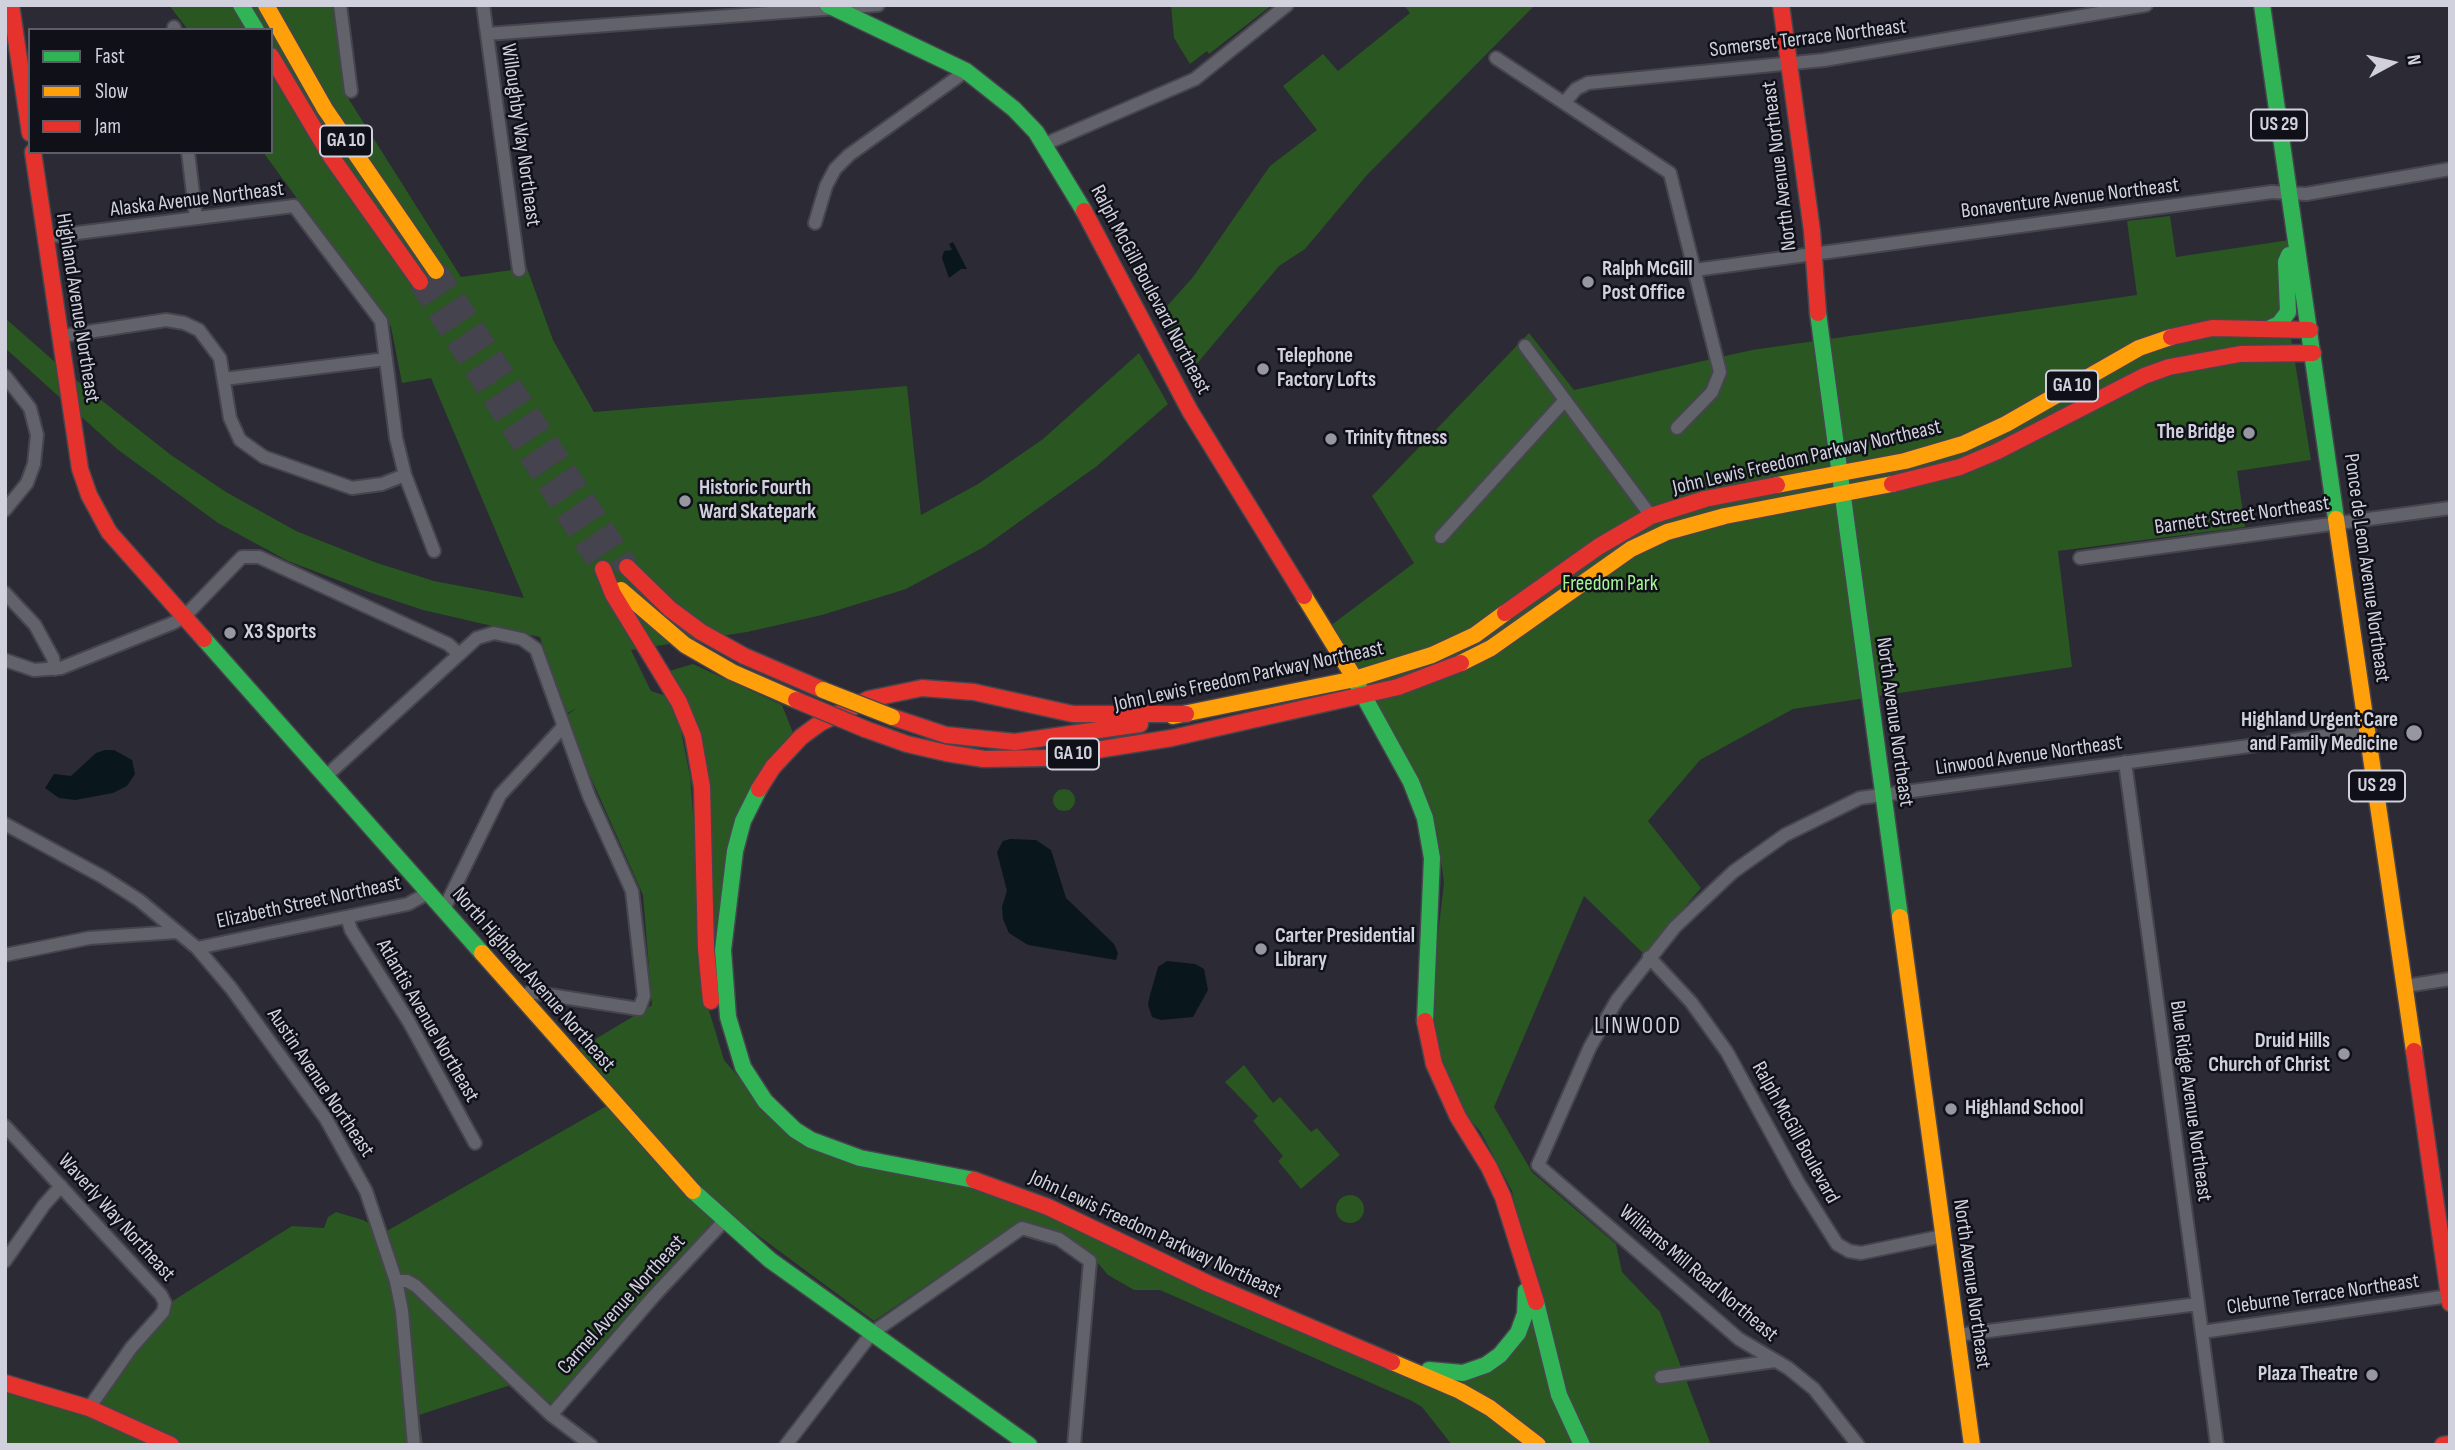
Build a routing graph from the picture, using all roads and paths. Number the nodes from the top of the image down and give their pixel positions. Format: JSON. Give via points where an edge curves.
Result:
{"nodes":[{"id":1,"x":11,"y":5,"type":"edge"},
{"id":2,"x":242,"y":5,"type":"edge"},
{"id":3,"x":266,"y":5,"type":"edge"},
{"id":4,"x":340,"y":5,"type":"edge"},
{"id":5,"x":483,"y":5,"type":"edge"},
{"id":6,"x":878,"y":5,"type":"edge"},
{"id":7,"x":1287,"y":5,"type":"edge"},
{"id":8,"x":1781,"y":5,"type":"edge"},
{"id":9,"x":2146,"y":5,"type":"edge"},
{"id":10,"x":2262,"y":5,"type":"edge"},
{"id":11,"x":832,"y":7,"type":"edge"},
{"id":12,"x":255,"y":28,"type":"edge"},
{"id":13,"x":487,"y":34,"type":"junction"},
{"id":14,"x":1496,"y":58,"type":"dead end"},
{"id":15,"x":273,"y":59,"type":"edge"},
{"id":16,"x":1789,"y":64,"type":"junction"},
{"id":17,"x":966,"y":71,"type":"junction"},
{"id":18,"x":351,"y":91,"type":"dead end"},
{"id":19,"x":1564,"y":103,"type":"junction"},
{"id":20,"x":28,"y":120,"type":"edge"},
{"id":21,"x":1045,"y":144,"type":"junction"},
{"id":22,"x":33,"y":154,"type":"edge"},
{"id":23,"x":188,"y":154,"type":"edge"},
{"id":24,"x":2450,"y":169,"type":"edge"},
{"id":25,"x":2288,"y":194,"type":"junction"},
{"id":26,"x":196,"y":218,"type":"junction"},
{"id":27,"x":815,"y":223,"type":"dead end"},
{"id":28,"x":45,"y":237,"type":"junction"},
{"id":29,"x":2296,"y":240,"type":"junction"},
{"id":30,"x":1813,"y":253,"type":"junction"},
{"id":31,"x":520,"y":270,"type":"dead end"},
{"id":32,"x":1695,"y":270,"type":"junction"},
{"id":33,"x":436,"y":271,"type":"tunnel mouth"},
{"id":34,"x":420,"y":282,"type":"tunnel mouth"},
{"id":35,"x":2269,"y":329,"type":"junction"},
{"id":36,"x":2310,"y":330,"type":"junction"},
{"id":37,"x":62,"y":336,"type":"junction"},
{"id":38,"x":1525,"y":346,"type":"dead end"},
{"id":39,"x":2313,"y":353,"type":"junction"},
{"id":40,"x":386,"y":359,"type":"junction"},
{"id":41,"x":5,"y":376,"type":"edge"},
{"id":42,"x":225,"y":379,"type":"junction"},
{"id":43,"x":1565,"y":400,"type":"junction"},
{"id":44,"x":1677,"y":428,"type":"dead end"},
{"id":45,"x":80,"y":469,"type":"joint"},
{"id":46,"x":1839,"y":473,"type":"junction"},
{"id":47,"x":405,"y":475,"type":"junction"},
{"id":48,"x":1842,"y":495,"type":"junction"},
{"id":49,"x":2450,"y":508,"type":"edge"},
{"id":50,"x":5,"y":510,"type":"edge"},
{"id":51,"x":1651,"y":516,"type":"junction"},
{"id":52,"x":2339,"y":522,"type":"junction"},
{"id":53,"x":1441,"y":537,"type":"dead end"},
{"id":54,"x":434,"y":551,"type":"dead end"},
{"id":55,"x":2080,"y":558,"type":"dead end"},
{"id":56,"x":627,"y":567,"type":"tunnel mouth"},
{"id":57,"x":5,"y":593,"type":"edge"},
{"id":58,"x":184,"y":617,"type":"junction"},
{"id":59,"x":458,"y":653,"type":"junction"},
{"id":60,"x":5,"y":660,"type":"edge"},
{"id":61,"x":55,"y":669,"type":"junction"},
{"id":62,"x":1355,"y":680,"type":"junction"},
{"id":63,"x":1363,"y":696,"type":"junction"},
{"id":64,"x":1186,"y":714,"type":"junction"},
{"id":65,"x":562,"y":728,"type":"junction"},
{"id":66,"x":2369,"y":730,"type":"junction"},
{"id":67,"x":2125,"y":762,"type":"junction"},
{"id":68,"x":325,"y":777,"type":"junction"},
{"id":69,"x":1882,"y":794,"type":"junction"},
{"id":70,"x":5,"y":824,"type":"edge"},
{"id":71,"x":428,"y":893,"type":"junction"},
{"id":72,"x":443,"y":911,"type":"junction"},
{"id":73,"x":347,"y":917,"type":"junction"},
{"id":74,"x":176,"y":932,"type":"junction"},
{"id":75,"x":197,"y":948,"type":"junction"},
{"id":76,"x":5,"y":955,"type":"edge"},
{"id":77,"x":1649,"y":957,"type":"junction"},
{"id":78,"x":2450,"y":979,"type":"edge"},
{"id":79,"x":2406,"y":986,"type":"junction"},
{"id":80,"x":522,"y":999,"type":"junction"},
{"id":81,"x":753,"y":1084,"type":"junction"},
{"id":82,"x":5,"y":1126,"type":"edge"},
{"id":83,"x":475,"y":1143,"type":"dead end"},
{"id":84,"x":1538,"y":1164,"type":"joint"},
{"id":85,"x":61,"y":1186,"type":"junction"},
{"id":86,"x":724,"y":1221,"type":"junction"},
{"id":87,"x":1943,"y":1236,"type":"junction"},
{"id":88,"x":1519,"y":1244,"type":"junction"},
{"id":89,"x":5,"y":1261,"type":"edge"},
{"id":90,"x":396,"y":1281,"type":"junction"},
{"id":91,"x":2449,"y":1296,"type":"edge"},
{"id":92,"x":2450,"y":1303,"type":"edge"},
{"id":93,"x":2198,"y":1304,"type":"junction"},
{"id":94,"x":872,"y":1332,"type":"junction"},
{"id":95,"x":2202,"y":1332,"type":"junction"},
{"id":96,"x":1957,"y":1335,"type":"junction"},
{"id":97,"x":1392,"y":1361,"type":"junction"},
{"id":98,"x":1775,"y":1361,"type":"junction"},
{"id":99,"x":1661,"y":1377,"type":"dead end"},
{"id":100,"x":5,"y":1383,"type":"edge"},
{"id":101,"x":89,"y":1408,"type":"junction"},
{"id":102,"x":551,"y":1415,"type":"junction"},
{"id":103,"x":2450,"y":1444,"type":"edge"},
{"id":104,"x":171,"y":1445,"type":"edge"},
{"id":105,"x":414,"y":1445,"type":"edge"},
{"id":106,"x":591,"y":1445,"type":"edge"},
{"id":107,"x":786,"y":1445,"type":"edge"},
{"id":108,"x":1028,"y":1445,"type":"edge"},
{"id":109,"x":1074,"y":1445,"type":"edge"},
{"id":110,"x":1538,"y":1445,"type":"edge"},
{"id":111,"x":1581,"y":1445,"type":"edge"},
{"id":112,"x":1858,"y":1445,"type":"edge"},
{"id":113,"x":1972,"y":1445,"type":"edge"},
{"id":114,"x":2217,"y":1445,"type":"edge"},
{"id":115,"x":2443,"y":1445,"type":"edge"}],
"edges":[{"from":1,"to":20,"type":"main road"},
{"from":2,"to":12,"type":"main road"},
{"from":3,"to":33,"type":"main road","number":"GA 10","via":[[325,109]]},
{"from":4,"to":18,"type":"street"},
{"from":5,"to":13,"type":"street","name":"Willoughby Way Northeast"},
{"from":6,"to":11,"type":"street"},
{"from":7,"to":21,"type":"street","via":[[1195,79]]},
{"from":8,"to":16,"type":"main road","name":"North Avenue Northeast"},
{"from":9,"to":16,"type":"street","name":"Somerset Terrace Northeast"},
{"from":10,"to":25,"type":"main road","name":"Ponce de Leon Avenue Northeast","number":"US 29"},
{"from":11,"to":13,"type":"street"},
{"from":11,"to":17,"type":"main road","name":"Ralph McGill Boulevard Northeast"},
{"from":13,"to":31,"type":"street","name":"Willoughby Way Northeast"},
{"from":14,"to":19,"type":"street"},
{"from":15,"to":34,"type":"main road","number":"GA 10","via":[[330,155]]},
{"from":16,"to":19,"type":"street","name":"Somerset Terrace Northeast","via":[[1588,83]]},
{"from":16,"to":30,"type":"main road","name":"North Avenue Northeast"},
{"from":17,"to":21,"type":"main road","name":"Ralph McGill Boulevard Northeast","via":[[1014,108]]},
{"from":17,"to":27,"type":"street","via":[[835,169]]},
{"from":19,"to":32,"type":"street","via":[[1670,173]]},
{"from":21,"to":62,"type":"main road","name":"Ralph McGill Boulevard Northeast","via":[[1190,411]]},
{"from":22,"to":28,"type":"main road","name":"Highland Avenue Northeast"},
{"from":23,"to":26,"type":"street"},
{"from":24,"to":25,"type":"street","name":"Bonaventure Avenue Northeast"},
{"from":25,"to":29,"type":"main road","name":"Ponce de Leon Avenue Northeast","number":"US 29"},
{"from":25,"to":30,"type":"street","name":"Bonaventure Avenue Northeast","via":[[2272,192]]},
{"from":26,"to":28,"type":"street","name":"Alaska Avenue Northeast"},
{"from":26,"to":40,"type":"street","name":"Alaska Avenue Northeast","via":[[294,206],[381,321]]},
{"from":28,"to":37,"type":"main road","name":"Highland Avenue Northeast"},
{"from":29,"to":35,"type":"main road","via":[[2286,262],[2288,312]]},
{"from":29,"to":36,"type":"main road","name":"Ponce de Leon Avenue Northeast","number":"US 29"},
{"from":30,"to":32,"type":"street","name":"Bonaventure Avenue Northeast"},
{"from":30,"to":46,"type":"main road","name":"North Avenue Northeast"},
{"from":32,"to":44,"type":"street","via":[[1720,372],[1712,392]]},
{"from":35,"to":36,"type":"main road","name":"John Lewis Freedom Parkway Northeast","number":"GA 10"},
{"from":35,"to":46,"type":"main road","name":"John Lewis Freedom Parkway Northeast","number":"GA 10","via":[[2212,328],[2164,338],[1983,435],[1905,461]]},
{"from":36,"to":39,"type":"main road","name":"Ponce de Leon Avenue Northeast","number":"US 29"},
{"from":37,"to":42,"type":"street","via":[[166,320],[184,323],[209,341],[220,358]]},
{"from":37,"to":45,"type":"main road","name":"Highland Avenue Northeast"},
{"from":38,"to":43,"type":"street"},
{"from":39,"to":48,"type":"main road","name":"John Lewis Freedom Parkway Northeast","number":"GA 10","via":[[2240,354],[2169,367],[1959,467]]},
{"from":39,"to":52,"type":"main road","name":"Ponce de Leon Avenue Northeast","number":"US 29"},
{"from":40,"to":42,"type":"street"},
{"from":40,"to":47,"type":"street"},
{"from":41,"to":50,"type":"street","via":[[30,408],[37,435],[27,482]]},
{"from":42,"to":47,"type":"street","via":[[230,418],[240,440],[264,457],[352,488]]},
{"from":43,"to":51,"type":"street"},
{"from":43,"to":53,"type":"street"},
{"from":45,"to":58,"type":"main road","name":"North Highland Avenue Northeast","via":[[110,532]]},
{"from":46,"to":48,"type":"main road","name":"North Avenue Northeast"},
{"from":46,"to":51,"type":"main road","name":"John Lewis Freedom Parkway Northeast","number":"GA 10","via":[[1705,499]]},
{"from":47,"to":54,"type":"street"},
{"from":48,"to":63,"type":"main road","name":"John Lewis Freedom Parkway Northeast","number":"GA 10","via":[[1725,516],[1652,538],[1594,573],[1483,653],[1445,671]]},
{"from":48,"to":69,"type":"main road","name":"North Avenue Northeast"},
{"from":49,"to":52,"type":"street","name":"Barnett Street Northeast"},
{"from":51,"to":62,"type":"main road","name":"John Lewis Freedom Parkway Northeast","number":"GA 10","via":[[1598,547],[1475,635],[1432,655]]},
{"from":52,"to":55,"type":"street","name":"Barnett Street Northeast"},
{"from":52,"to":66,"type":"main road","name":"Ponce de Leon Avenue Northeast","number":"US 29"},
{"from":56,"to":64,"type":"main road","name":"John Lewis Freedom Parkway Northeast","number":"GA 10","bridge":true,"via":[[670,609],[744,656],[946,735],[1015,741],[1084,734]]},
{"from":57,"to":61,"type":"street","via":[[35,625]]},
{"from":58,"to":59,"type":"street","via":[[242,557],[259,557],[448,644]]},
{"from":58,"to":61,"type":"street"},
{"from":58,"to":68,"type":"main road","name":"North Highland Avenue Northeast"},
{"from":59,"to":65,"type":"street","via":[[477,638],[494,633],[522,639],[539,654]]},
{"from":59,"to":68,"type":"street"},
{"from":60,"to":61,"type":"street","via":[[27,669]]},
{"from":62,"to":63,"type":"main road","name":"Ralph McGill Boulevard Northeast"},
{"from":62,"to":64,"type":"main road","name":"John Lewis Freedom Parkway Northeast","number":"GA 10"},
{"from":63,"to":81,"type":"main road","name":"John Lewis Freedom Parkway Northeast","number":"GA 10","bridge":true,"via":[[1147,743],[1045,758],[984,759],[946,753],[865,729],[714,663],[669,634],[603,569],[690,727],[701,773],[709,993],[722,1039]]},
{"from":63,"to":88,"type":"main road","name":"John Lewis Freedom Parkway Northeast","via":[[1412,782],[1425,818],[1432,858],[1423,1011],[1434,1064],[1458,1117],[1489,1167]]},
{"from":64,"to":81,"type":"main road","via":[[1073,714],[974,692],[922,688],[869,699],[801,737],[756,794],[743,821],[733,866],[723,981],[733,1040]]},
{"from":65,"to":72,"type":"street","via":[[500,795]]},
{"from":65,"to":80,"type":"street","via":[[632,891],[644,996],[639,1009],[530,992]]},
{"from":66,"to":67,"type":"street","name":"Linwood Avenue Northeast"},
{"from":66,"to":79,"type":"main road","name":"Ponce de Leon Avenue Northeast","number":"US 29"},
{"from":67,"to":69,"type":"street","name":"Linwood Avenue Northeast"},
{"from":67,"to":93,"type":"street","name":"Blue Ridge Avenue Northeast"},
{"from":68,"to":71,"type":"main road","name":"North Highland Avenue Northeast"},
{"from":69,"to":77,"type":"street","name":"Linwood Avenue Northeast","via":[[1836,808],[1767,847],[1703,898]]},
{"from":69,"to":87,"type":"main road","name":"North Avenue Northeast"},
{"from":70,"to":74,"type":"street","name":"Austin Avenue Northeast","via":[[103,877]]},
{"from":71,"to":72,"type":"main road","name":"North Highland Avenue Northeast"},
{"from":71,"to":73,"type":"street","name":"Elizabeth Street Northeast","via":[[408,904]]},
{"from":72,"to":80,"type":"main road","name":"North Highland Avenue Northeast"},
{"from":73,"to":75,"type":"street","name":"Elizabeth Street Northeast"},
{"from":73,"to":83,"type":"street","name":"Atlantis Avenue Northeast"},
{"from":74,"to":75,"type":"street","name":"Austin Avenue Northeast"},
{"from":74,"to":76,"type":"street","via":[[89,938]]},
{"from":75,"to":90,"type":"street","name":"Austin Avenue Northeast","via":[[231,988],[339,1141],[375,1212]]},
{"from":77,"to":84,"type":"street","name":"Linwood Avenue Northeast","via":[[1590,1047]]},
{"from":77,"to":87,"type":"street","name":"Ralph McGill Boulevard","via":[[1691,1002],[1727,1052],[1798,1182],[1838,1244],[1861,1253]]},
{"from":78,"to":79,"type":"street"},
{"from":79,"to":91,"type":"main road","name":"Ponce de Leon Avenue Northeast","number":"US 29"},
{"from":80,"to":86,"type":"main road","name":"North Highland Avenue Northeast","via":[[673,1171]]},
{"from":81,"to":97,"type":"main road","name":"John Lewis Freedom Parkway Northeast","via":[[795,1130],[837,1152],[998,1186],[1311,1330]]},
{"from":82,"to":85,"type":"street","name":"Waverly Way Northeast"},
{"from":84,"to":98,"type":"street","name":"Williams Mill Road Northeast","via":[[1739,1339]]},
{"from":85,"to":89,"type":"street"},
{"from":85,"to":101,"type":"street","name":"Waverly Way Northeast","via":[[165,1303],[163,1312]]},
{"from":86,"to":94,"type":"main road","name":"North Highland Avenue Northeast","via":[[770,1260]]},
{"from":86,"to":102,"type":"street","name":"Carmel Avenue Northeast"},
{"from":87,"to":96,"type":"main road","name":"North Avenue Northeast"},
{"from":88,"to":97,"type":"main road","via":[[1525,1314],[1518,1334],[1500,1355],[1478,1368],[1453,1373]]},
{"from":88,"to":111,"type":"main road","name":"John Lewis Freedom Parkway Northeast","via":[[1559,1395]]},
{"from":90,"to":102,"type":"street","via":[[416,1286]]},
{"from":90,"to":105,"type":"street","name":"Austin Avenue Northeast"},
{"from":91,"to":92,"type":"main road","name":"Ponce de Leon Avenue Northeast","number":"US 29"},
{"from":91,"to":95,"type":"street","name":"Cleburne Terrace Northeast"},
{"from":93,"to":95,"type":"street","name":"Blue Ridge Avenue Northeast"},
{"from":93,"to":96,"type":"street","name":"Cleburne Terrace Northeast"},
{"from":94,"to":107,"type":"street"},
{"from":94,"to":108,"type":"main road","name":"North Highland Avenue Northeast"},
{"from":94,"to":109,"type":"street","via":[[1022,1228],[1059,1239],[1090,1261]]},
{"from":95,"to":114,"type":"street","name":"Blue Ridge Avenue Northeast"},
{"from":96,"to":113,"type":"main road","name":"North Avenue Northeast"},
{"from":97,"to":110,"type":"main road","name":"John Lewis Freedom Parkway Northeast","via":[[1475,1399]]},
{"from":98,"to":99,"type":"street"},
{"from":98,"to":112,"type":"street","name":"Williams Mill Road Northeast","via":[[1814,1389]]},
{"from":100,"to":101,"type":"main road"},
{"from":101,"to":104,"type":"main road"},
{"from":102,"to":106,"type":"street"},
{"from":103,"to":115,"type":"main road"}]}
